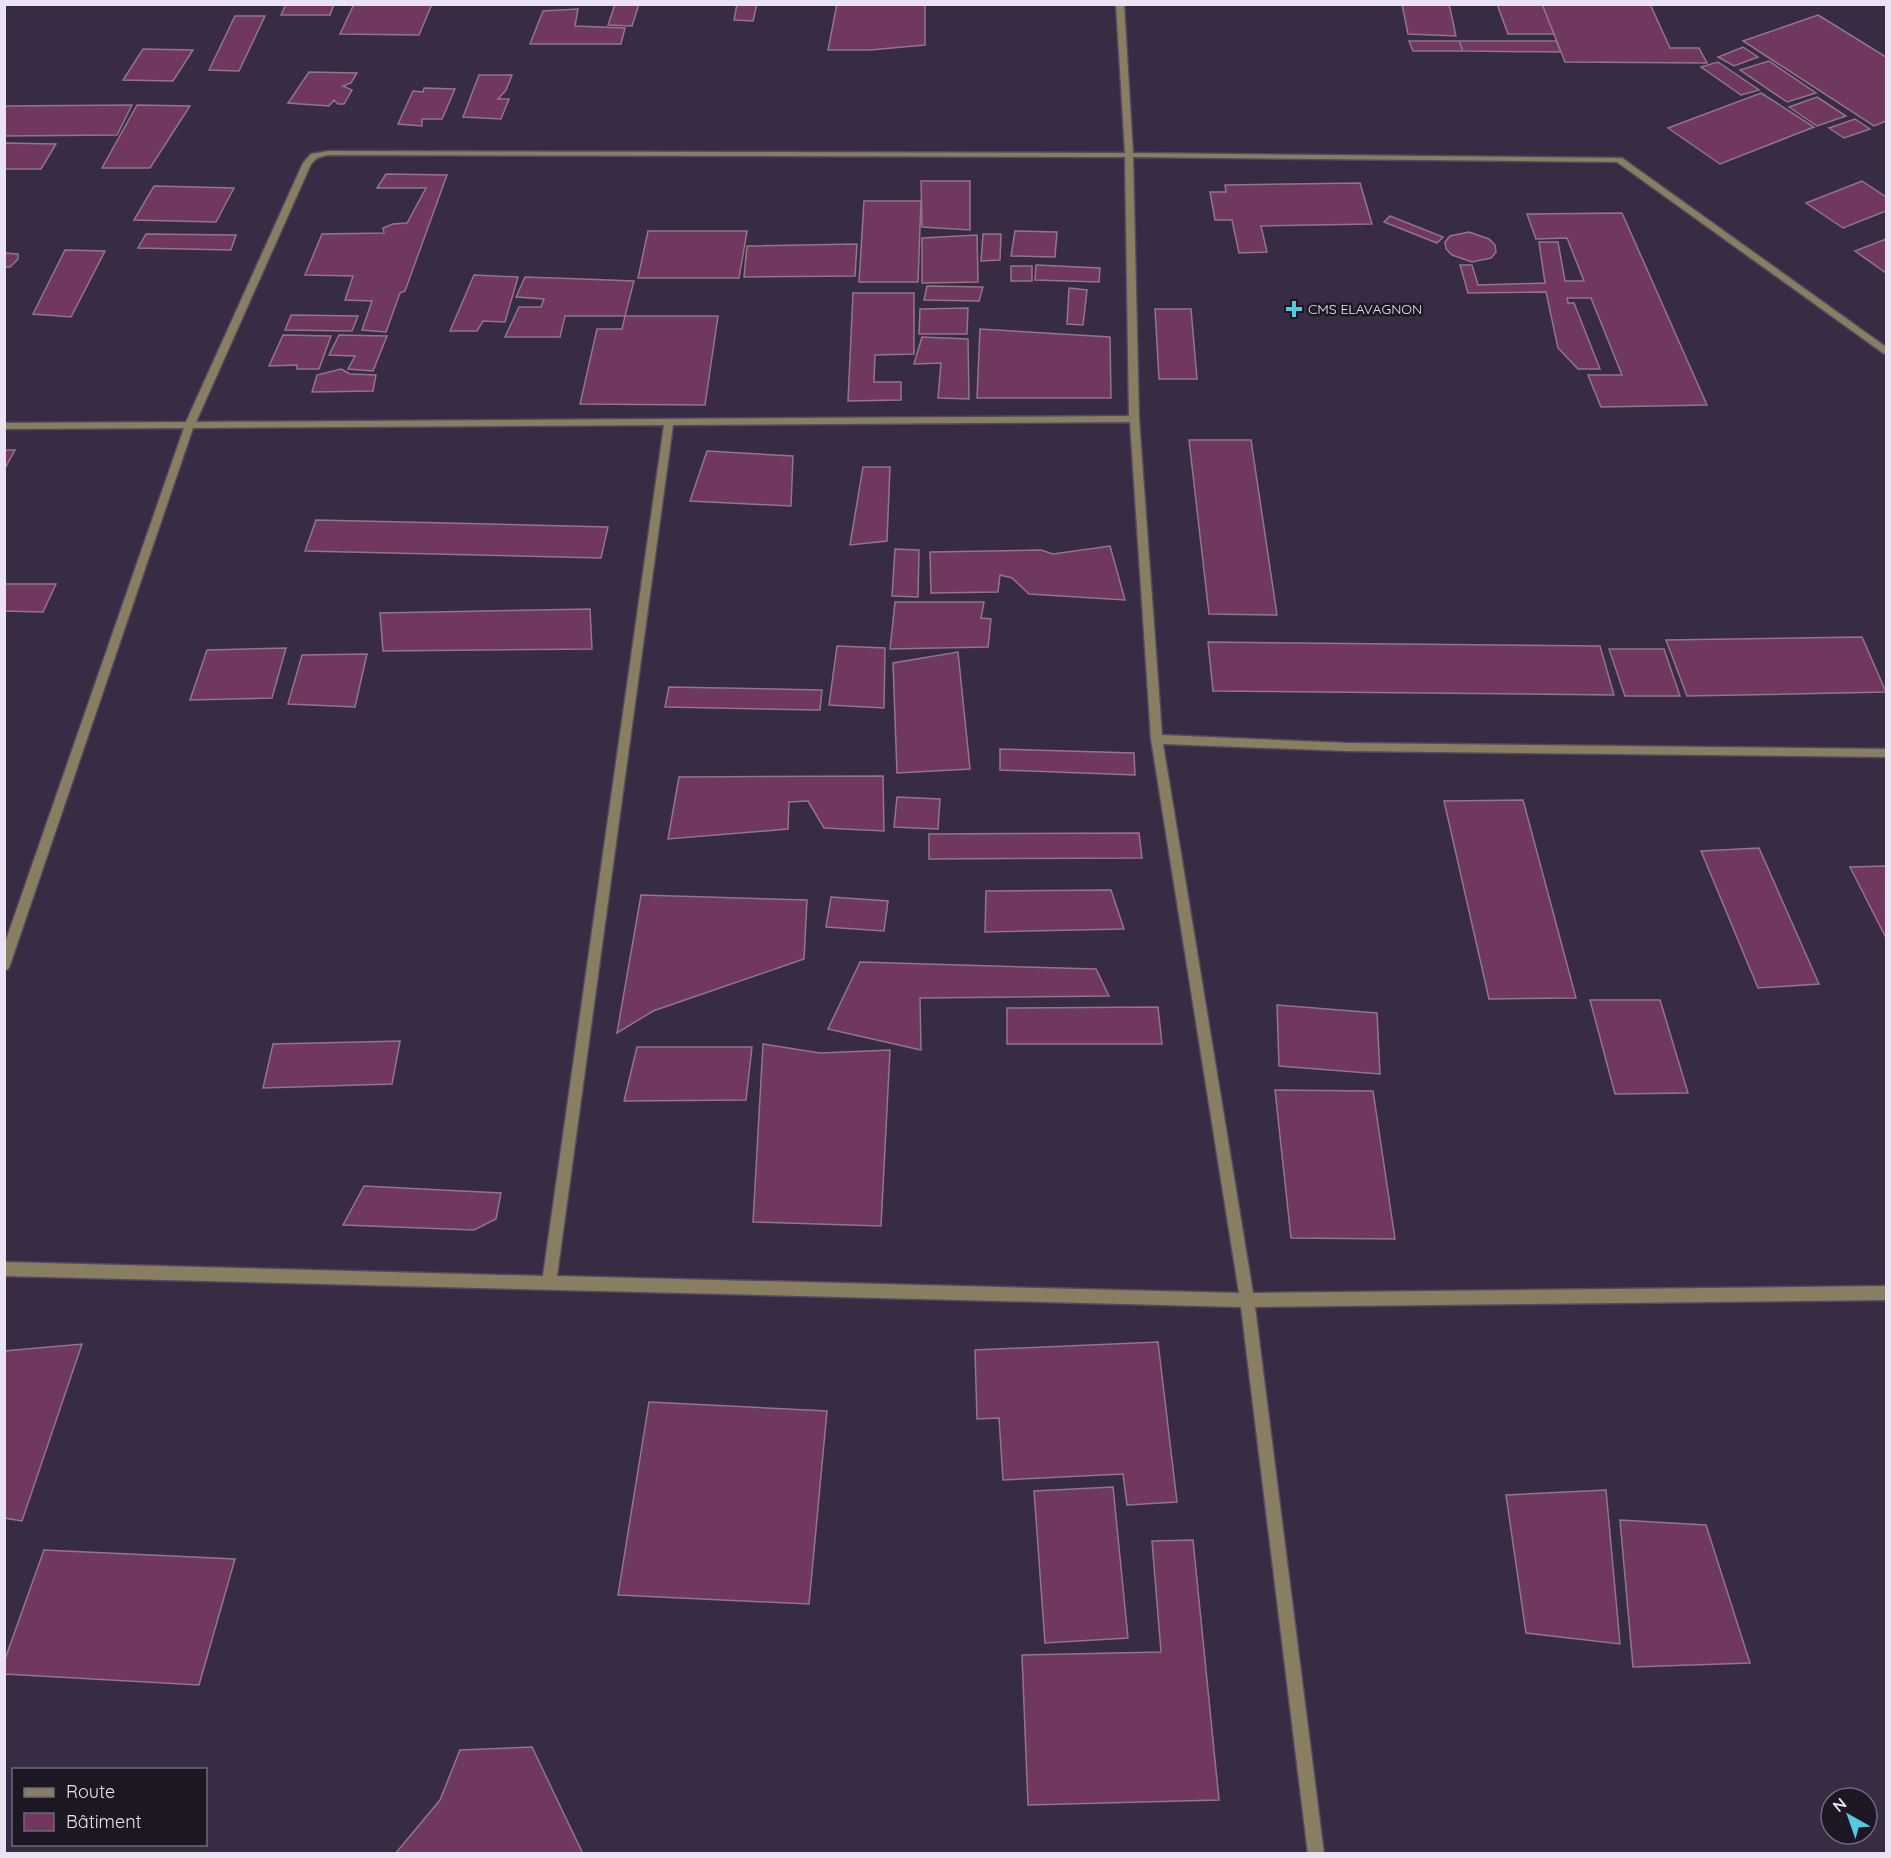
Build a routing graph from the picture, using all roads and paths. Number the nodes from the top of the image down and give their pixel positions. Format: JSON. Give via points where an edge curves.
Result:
{"nodes":[{"id":1,"x":1120,"y":4,"type":"edge"},
{"id":2,"x":1130,"y":155,"type":"junction"},
{"id":3,"x":1887,"y":351,"type":"edge"},
{"id":4,"x":1134,"y":419,"type":"junction"},
{"id":5,"x":669,"y":423,"type":"junction"},
{"id":6,"x":4,"y":426,"type":"edge"},
{"id":7,"x":189,"y":426,"type":"junction"},
{"id":8,"x":1156,"y":739,"type":"junction"},
{"id":9,"x":1887,"y":753,"type":"edge"},
{"id":10,"x":4,"y":965,"type":"edge"},
{"id":11,"x":4,"y":1269,"type":"edge"},
{"id":12,"x":549,"y":1281,"type":"junction"},
{"id":13,"x":1887,"y":1293,"type":"edge"},
{"id":14,"x":1247,"y":1300,"type":"junction"},
{"id":15,"x":1316,"y":1854,"type":"edge"}],
"edges":[{"from":1,"to":2,"type":"street"},
{"from":2,"to":3,"type":"street","via":[[1619,160]]},
{"from":2,"to":4,"type":"street"},
{"from":2,"to":7,"type":"street","via":[[319,155],[307,163]]},
{"from":4,"to":5,"type":"street"},
{"from":4,"to":8,"type":"street"},
{"from":5,"to":7,"type":"street"},
{"from":5,"to":12,"type":"street"},
{"from":6,"to":7,"type":"street"},
{"from":7,"to":10,"type":"street"},
{"from":8,"to":9,"type":"street","via":[[1347,747]]},
{"from":8,"to":14,"type":"street"},
{"from":11,"to":12,"type":"street"},
{"from":12,"to":14,"type":"street"},
{"from":13,"to":14,"type":"street"},
{"from":14,"to":15,"type":"street"}]}
